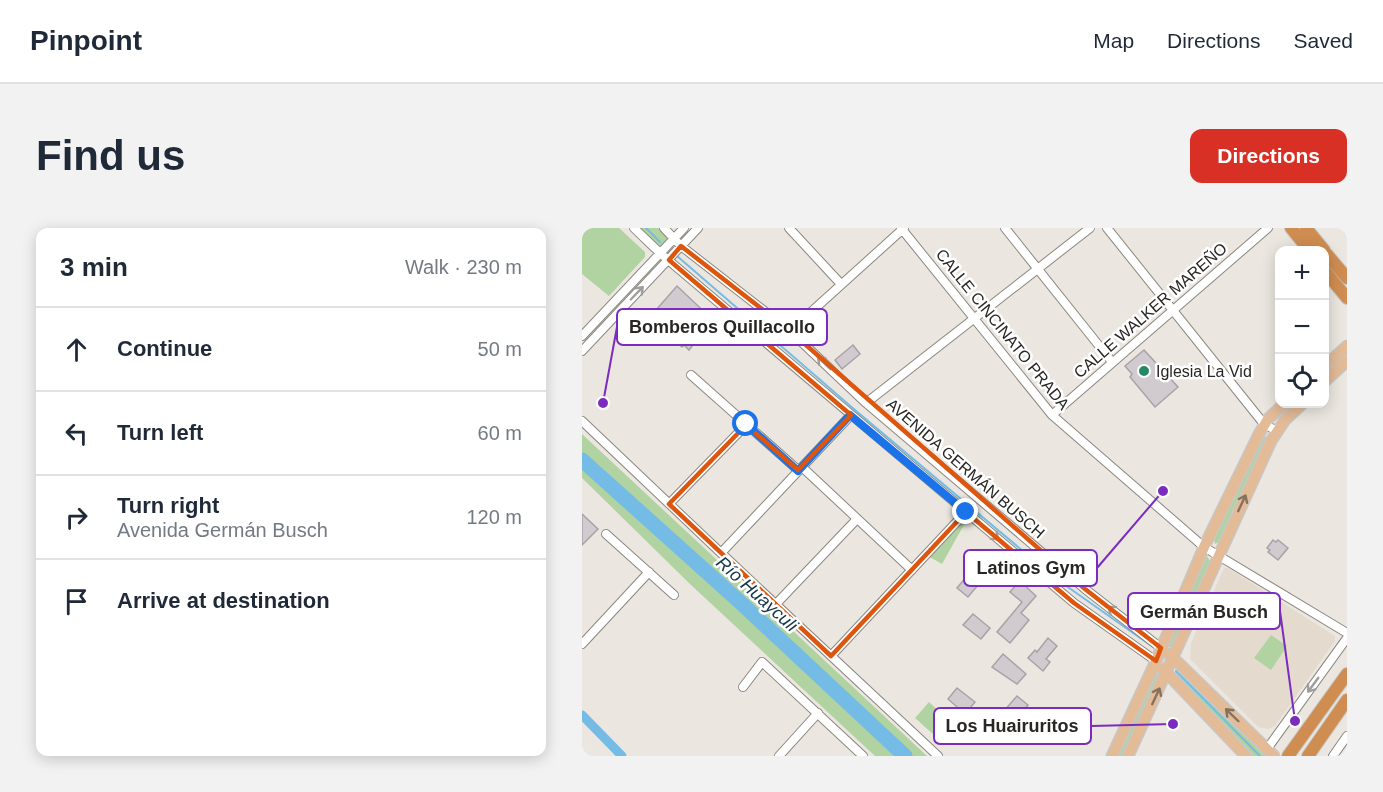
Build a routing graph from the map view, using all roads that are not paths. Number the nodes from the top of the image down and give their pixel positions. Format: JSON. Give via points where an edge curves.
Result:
{"nodes":[{"id":1,"x":634,"y":228,"type":"edge"},
{"id":2,"x":664,"y":228,"type":"edge"},
{"id":3,"x":684,"y":228,"type":"edge"},
{"id":4,"x":698,"y":228,"type":"edge"},
{"id":5,"x":789,"y":228,"type":"edge"},
{"id":6,"x":903,"y":228,"type":"edge"},
{"id":7,"x":1005,"y":228,"type":"edge"},
{"id":8,"x":1090,"y":228,"type":"edge"},
{"id":9,"x":1107,"y":228,"type":"edge"},
{"id":10,"x":1268,"y":228,"type":"edge"},
{"id":11,"x":1291,"y":228,"type":"edge"},
{"id":12,"x":1306,"y":228,"type":"edge"},
{"id":13,"x":675,"y":238,"type":"junction"},
{"id":14,"x":681,"y":246,"type":"junction"},
{"id":15,"x":1306,"y":246,"type":"edge"},
{"id":16,"x":1320,"y":246,"type":"edge"},
{"id":17,"x":661,"y":254,"type":"junction"},
{"id":18,"x":1329,"y":257,"type":"edge"},
{"id":19,"x":669,"y":260,"type":"junction"},
{"id":20,"x":1038,"y":269,"type":"junction"},
{"id":21,"x":1329,"y":276,"type":"edge"},
{"id":22,"x":1347,"y":278,"type":"edge"},
{"id":23,"x":840,"y":283,"type":"junction"},
{"id":24,"x":1347,"y":298,"type":"edge"},
{"id":25,"x":1172,"y":309,"type":"junction"},
{"id":26,"x":974,"y":319,"type":"junction"},
{"id":27,"x":790,"y":331,"type":"junction"},
{"id":28,"x":582,"y":336,"type":"edge"},
{"id":29,"x":1347,"y":346,"type":"edge"},
{"id":30,"x":582,"y":351,"type":"edge"},
{"id":31,"x":1347,"y":361,"type":"edge"},
{"id":32,"x":1112,"y":362,"type":"junction"},
{"id":33,"x":1329,"y":362,"type":"edge"},
{"id":34,"x":690,"y":375,"type":"dead end"},
{"id":35,"x":1329,"y":377,"type":"edge"},
{"id":36,"x":866,"y":403,"type":"junction"},
{"id":37,"x":1280,"y":408,"type":"edge"},
{"id":38,"x":1298,"y":408,"type":"edge"},
{"id":39,"x":850,"y":415,"type":"junction"},
{"id":40,"x":1052,"y":415,"type":"junction"},
{"id":41,"x":582,"y":421,"type":"edge"},
{"id":42,"x":746,"y":424,"type":"junction"},
{"id":43,"x":1264,"y":424,"type":"junction"},
{"id":44,"x":1277,"y":431,"type":"junction"},
{"id":45,"x":800,"y":469,"type":"junction"},
{"id":46,"x":669,"y":504,"type":"junction"},
{"id":47,"x":966,"y":512,"type":"junction"},
{"id":48,"x":857,"y":519,"type":"junction"},
{"id":49,"x":606,"y":534,"type":"dead end"},
{"id":50,"x":1204,"y":547,"type":"junction"},
{"id":51,"x":721,"y":553,"type":"junction"},
{"id":52,"x":1218,"y":556,"type":"junction"},
{"id":53,"x":912,"y":570,"type":"junction"},
{"id":54,"x":649,"y":573,"type":"junction"},
{"id":55,"x":674,"y":595,"type":"dead end"},
{"id":56,"x":776,"y":604,"type":"junction"},
{"id":57,"x":1347,"y":636,"type":"edge"},
{"id":58,"x":582,"y":644,"type":"edge"},
{"id":59,"x":1161,"y":648,"type":"junction"},
{"id":60,"x":831,"y":656,"type":"junction"},
{"id":61,"x":1174,"y":658,"type":"junction"},
{"id":62,"x":1156,"y":661,"type":"junction"},
{"id":63,"x":1167,"y":674,"type":"junction"},
{"id":64,"x":1347,"y":674,"type":"edge"},
{"id":65,"x":743,"y":687,"type":"dead end"},
{"id":66,"x":1347,"y":700,"type":"edge"},
{"id":67,"x":818,"y":713,"type":"junction"},
{"id":68,"x":1347,"y":736,"type":"edge"},
{"id":69,"x":1271,"y":753,"type":"edge"},
{"id":70,"x":779,"y":756,"type":"edge"},
{"id":71,"x":863,"y":756,"type":"edge"},
{"id":72,"x":938,"y":756,"type":"edge"},
{"id":73,"x":1112,"y":756,"type":"edge"},
{"id":74,"x":1128,"y":756,"type":"edge"},
{"id":75,"x":1246,"y":756,"type":"edge"},
{"id":76,"x":1288,"y":756,"type":"edge"},
{"id":77,"x":1308,"y":756,"type":"edge"},
{"id":78,"x":1333,"y":756,"type":"edge"}],
"edges":[{"from":1,"to":17,"type":"street","name":"AVENIDA GERMÁN BUSCH"},
{"from":2,"to":13,"type":"street","name":"AVENIDA GERMÁN BUSCH"},
{"from":3,"to":13,"type":"street"},
{"from":4,"to":14,"type":"street"},
{"from":5,"to":23,"type":"street"},
{"from":6,"to":23,"type":"street"},
{"from":6,"to":26,"type":"street","name":"CALLE CINCINATO PRADA"},
{"from":7,"to":20,"type":"street"},
{"from":8,"to":20,"type":"street"},
{"from":9,"to":25,"type":"street"},
{"from":10,"to":25,"type":"street","name":"CALLE WALKER MAREÑO"},
{"from":11,"to":15,"type":"highway"},
{"from":12,"to":16,"type":"highway"},
{"from":13,"to":14,"type":"street","name":"AVENIDA GERMÁN BUSCH"},
{"from":13,"to":17,"type":"street"},
{"from":14,"to":19,"type":"street"},
{"from":14,"to":27,"type":"street","name":"AVENIDA GERMÁN BUSCH"},
{"from":17,"to":19,"type":"street","name":"AVENIDA GERMÁN BUSCH"},
{"from":17,"to":28,"type":"street"},
{"from":18,"to":22,"type":"highway"},
{"from":30,"to":19,"type":"street","one_way":true},
{"from":19,"to":39,"type":"street","name":"AVENIDA GERMÁN BUSCH"},
{"from":20,"to":26,"type":"street"},
{"from":20,"to":32,"type":"street"},
{"from":21,"to":24,"type":"highway"},
{"from":23,"to":27,"type":"street"},
{"from":25,"to":32,"type":"street","name":"CALLE WALKER MAREÑO"},
{"from":25,"to":43,"type":"street"},
{"from":26,"to":36,"type":"street"},
{"from":26,"to":40,"type":"street","name":"CALLE CINCINATO PRADA"},
{"from":36,"to":27,"type":"street","name":"AVENIDA GERMÁN BUSCH","one_way":true},
{"from":29,"to":33,"type":"main road"},
{"from":31,"to":35,"type":"main road"},
{"from":32,"to":40,"type":"street","name":"CALLE WALKER MAREÑO"},
{"from":34,"to":42,"type":"street"},
{"from":59,"to":36,"type":"street","name":"AVENIDA GERMÁN BUSCH","one_way":true,"via":[[1084,589]]},
{"from":37,"to":43,"type":"main road"},
{"from":38,"to":44,"type":"main road"},
{"from":39,"to":45,"type":"street"},
{"from":39,"to":47,"type":"street","name":"AVENIDA GERMÁN BUSCH"},
{"from":40,"to":50,"type":"street","name":"CALLE CINCINATO PRADA"},
{"from":41,"to":46,"type":"street"},
{"from":42,"to":45,"type":"street"},
{"from":42,"to":46,"type":"street"},
{"from":43,"to":44,"type":"street"},
{"from":43,"to":50,"type":"main road"},
{"from":52,"to":44,"type":"main road","one_way":true},
{"from":45,"to":48,"type":"street"},
{"from":45,"to":51,"type":"street"},
{"from":46,"to":51,"type":"street"},
{"from":47,"to":53,"type":"street"},
{"from":47,"to":62,"type":"street","name":"AVENIDA GERMÁN BUSCH","one_way":true,"via":[[1074,603]]},
{"from":48,"to":53,"type":"street"},
{"from":48,"to":56,"type":"street"},
{"from":49,"to":54,"type":"street"},
{"from":50,"to":52,"type":"street","name":"CALLE CINCINATO PRADA"},
{"from":50,"to":59,"type":"main road"},
{"from":51,"to":56,"type":"street"},
{"from":52,"to":57,"type":"street","name":"CALLE CINCINATO PRADA"},
{"from":52,"to":61,"type":"main road"},
{"from":53,"to":60,"type":"street"},
{"from":54,"to":55,"type":"street"},
{"from":54,"to":58,"type":"street"},
{"from":56,"to":60,"type":"street"},
{"from":57,"to":69,"type":"street","one_way":true},
{"from":59,"to":61,"type":"main road","name":"AVENIDA GERMÁN BUSCH"},
{"from":59,"to":62,"type":"main road"},
{"from":60,"to":72,"type":"street"},
{"from":61,"to":63,"type":"main road"},
{"from":69,"to":61,"type":"main road","name":"AVENIDA GERMÁN BUSCH","one_way":true},
{"from":62,"to":63,"type":"main road","name":"AVENIDA GERMÁN BUSCH"},
{"from":62,"to":73,"type":"main road"},
{"from":74,"to":63,"type":"main road","one_way":true},
{"from":63,"to":75,"type":"main road","name":"AVENIDA GERMÁN BUSCH"},
{"from":64,"to":76,"type":"highway"},
{"from":65,"to":67,"type":"street","via":[[762,663]]},
{"from":66,"to":77,"type":"highway"},
{"from":67,"to":70,"type":"street"},
{"from":67,"to":71,"type":"street"},
{"from":68,"to":78,"type":"street"}]}
